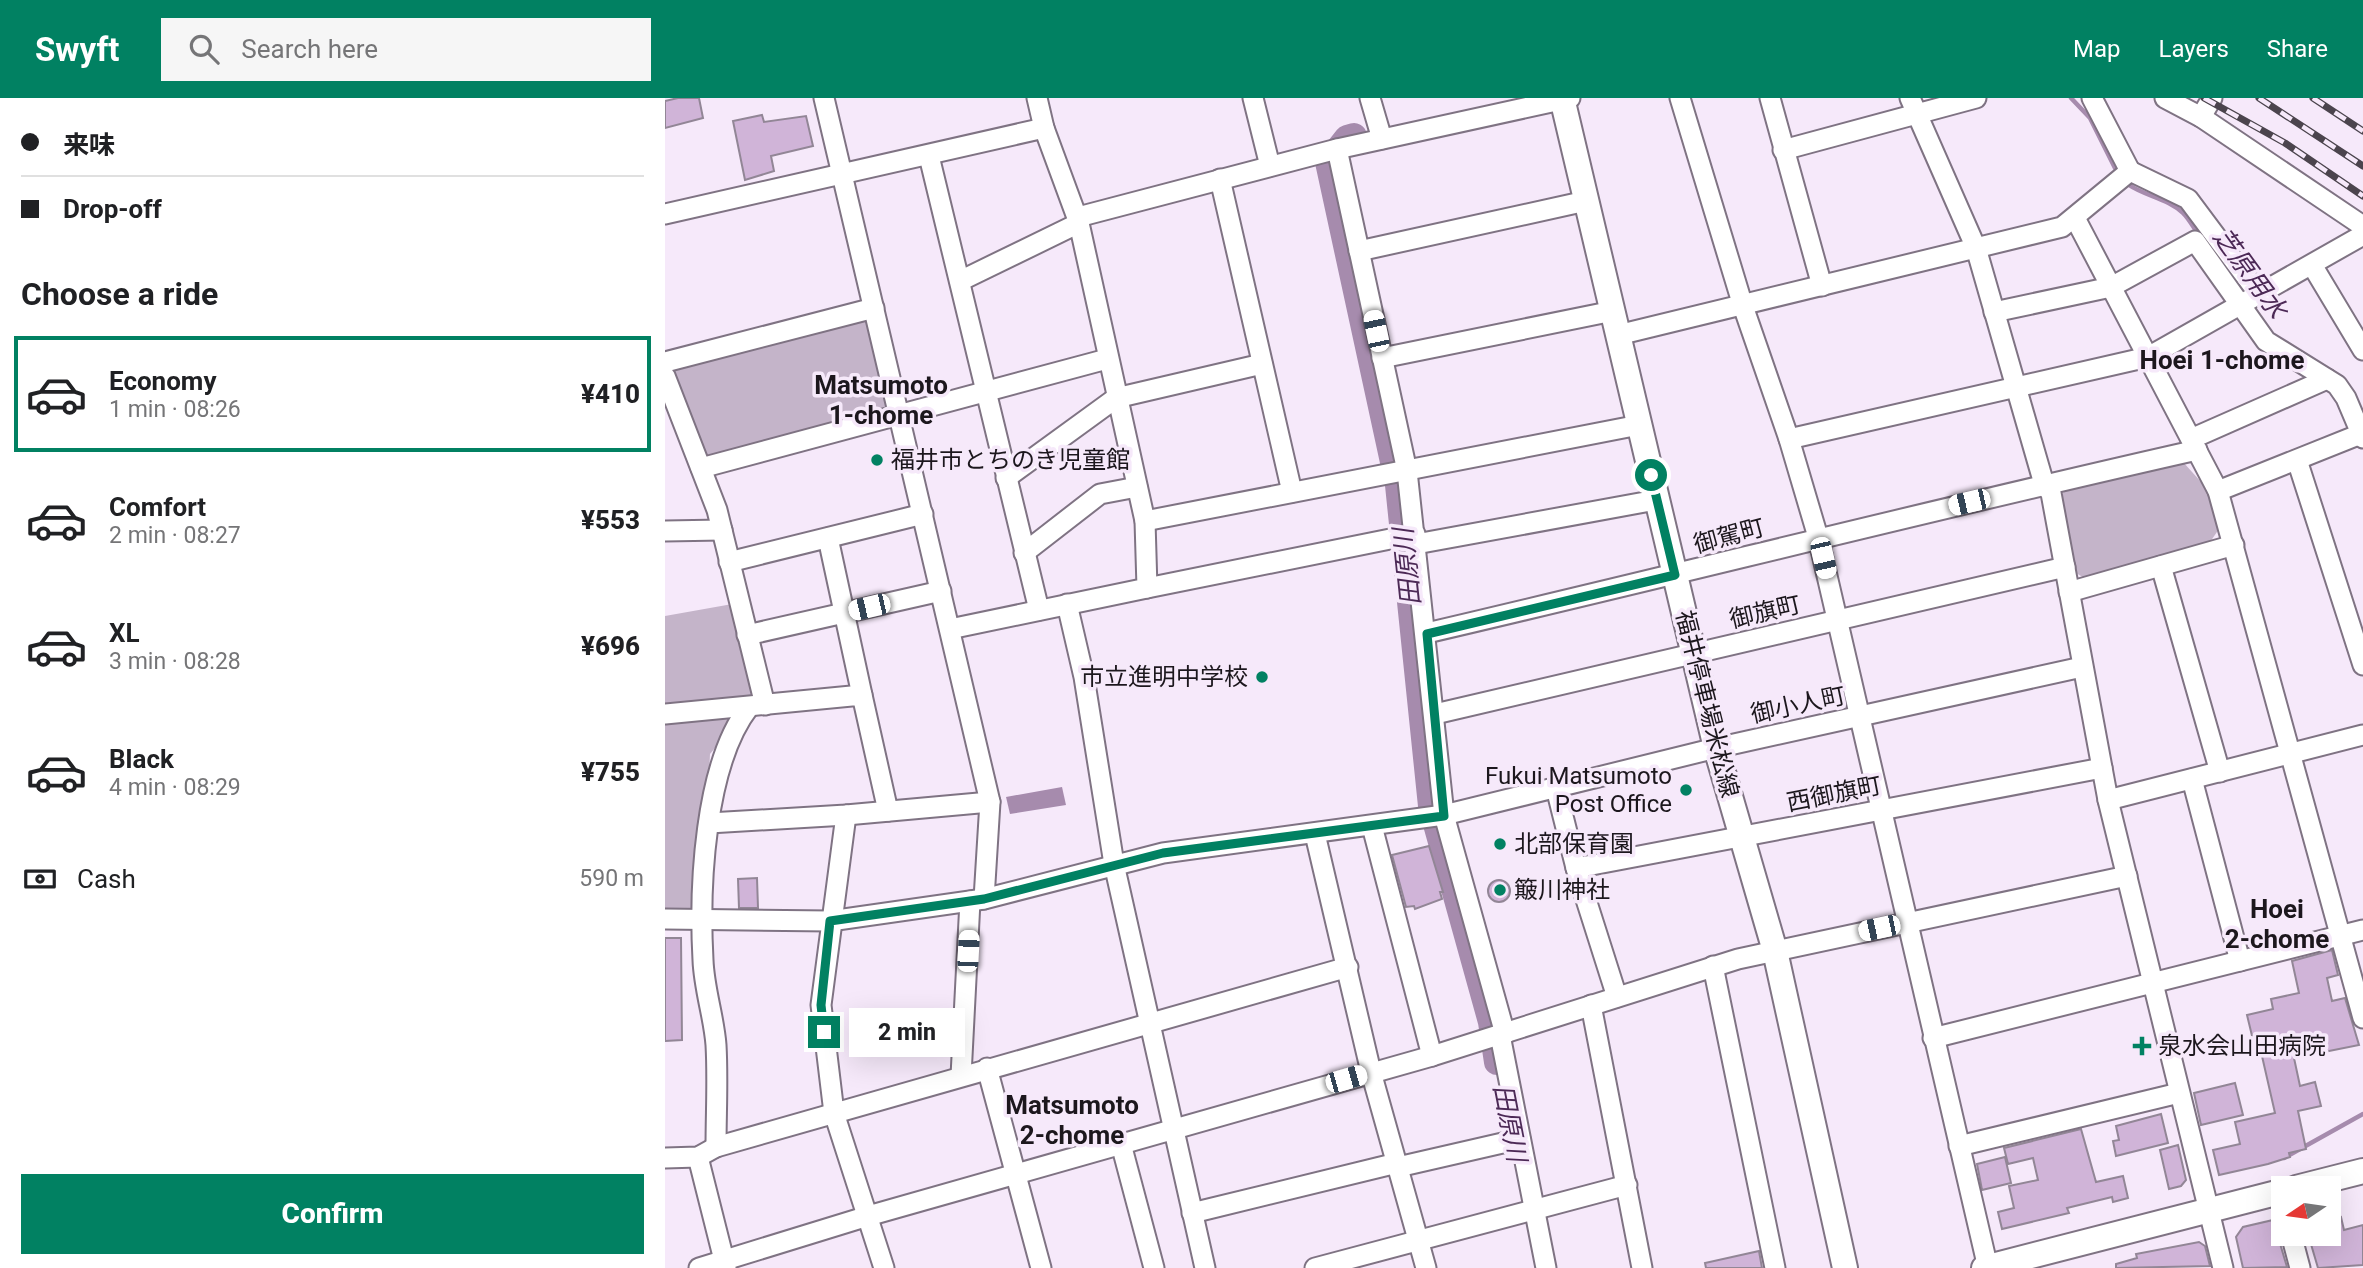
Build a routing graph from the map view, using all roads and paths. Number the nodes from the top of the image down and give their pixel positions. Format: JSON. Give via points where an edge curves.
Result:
{"nodes":[{"id":1,"x":824,"y":98,"type":"edge"},
{"id":2,"x":1037,"y":98,"type":"edge"},
{"id":3,"x":1253,"y":98,"type":"edge"},
{"id":4,"x":1370,"y":98,"type":"edge"},
{"id":5,"x":1681,"y":98,"type":"edge"},
{"id":6,"x":1770,"y":98,"type":"edge"},
{"id":7,"x":1976,"y":98,"type":"edge"},
{"id":8,"x":2092,"y":98,"type":"edge"},
{"id":9,"x":2165,"y":98,"type":"edge"},
{"id":10,"x":2211,"y":98,"type":"edge"},
{"id":11,"x":1565,"y":99,"type":"edge"},
{"id":12,"x":1913,"y":106,"type":"edge"},
{"id":13,"x":2201,"y":117,"type":"junction"},
{"id":14,"x":1044,"y":128,"type":"junction"},
{"id":15,"x":1382,"y":139,"type":"junction"},
{"id":16,"x":1337,"y":149,"type":"junction"},
{"id":17,"x":1783,"y":150,"type":"junction"},
{"id":18,"x":929,"y":156,"type":"junction"},
{"id":19,"x":1270,"y":166,"type":"junction"},
{"id":20,"x":2130,"y":171,"type":"junction"},
{"id":21,"x":842,"y":174,"type":"junction"},
{"id":22,"x":1220,"y":179,"type":"junction"},
{"id":23,"x":1586,"y":201,"type":"junction"},
{"id":24,"x":665,"y":214,"type":"edge"},
{"id":25,"x":2075,"y":218,"type":"junction"},
{"id":26,"x":1078,"y":220,"type":"junction"},
{"id":27,"x":2363,"y":226,"type":"edge"},
{"id":28,"x":2363,"y":235,"type":"edge"},
{"id":29,"x":1976,"y":248,"type":"junction"},
{"id":30,"x":1359,"y":251,"type":"junction"},
{"id":31,"x":2312,"y":265,"type":"junction"},
{"id":32,"x":960,"y":281,"type":"junction"},
{"id":33,"x":1822,"y":286,"type":"junction"},
{"id":34,"x":2112,"y":287,"type":"junction"},
{"id":35,"x":2259,"y":294,"type":"junction"},
{"id":36,"x":1743,"y":306,"type":"junction"},
{"id":37,"x":2239,"y":306,"type":"junction"},
{"id":38,"x":874,"y":308,"type":"junction"},
{"id":39,"x":1994,"y":312,"type":"junction"},
{"id":40,"x":1616,"y":323,"type":"junction"},
{"id":41,"x":2363,"y":350,"type":"edge"},
{"id":42,"x":2148,"y":357,"type":"junction"},
{"id":43,"x":1382,"y":358,"type":"junction"},
{"id":44,"x":1107,"y":359,"type":"junction"},
{"id":45,"x":665,"y":362,"type":"edge"},
{"id":46,"x":1262,"y":363,"type":"junction"},
{"id":47,"x":665,"y":376,"type":"edge"},
{"id":48,"x":2327,"y":379,"type":"junction"},
{"id":49,"x":2015,"y":387,"type":"junction"},
{"id":50,"x":987,"y":390,"type":"junction"},
{"id":51,"x":1116,"y":398,"type":"junction"},
{"id":52,"x":901,"y":416,"type":"junction"},
{"id":53,"x":1639,"y":425,"type":"junction"},
{"id":54,"x":2362,"y":435,"type":"edge"},
{"id":55,"x":1789,"y":439,"type":"junction"},
{"id":56,"x":2194,"y":445,"type":"junction"},
{"id":57,"x":2297,"y":460,"type":"junction"},
{"id":58,"x":701,"y":468,"type":"junction"},
{"id":59,"x":1407,"y":471,"type":"junction"},
{"id":60,"x":1006,"y":478,"type":"junction"},
{"id":61,"x":2044,"y":484,"type":"junction"},
{"id":62,"x":1137,"y":487,"type":"junction"},
{"id":63,"x":2218,"y":491,"type":"junction"},
{"id":64,"x":1292,"y":492,"type":"junction"},
{"id":65,"x":1656,"y":500,"type":"junction"},
{"id":66,"x":923,"y":514,"type":"junction"},
{"id":67,"x":1145,"y":521,"type":"junction"},
{"id":68,"x":722,"y":530,"type":"junction"},
{"id":69,"x":665,"y":531,"type":"edge"},
{"id":70,"x":1818,"y":537,"type":"junction"},
{"id":71,"x":828,"y":538,"type":"junction"},
{"id":72,"x":1415,"y":539,"type":"junction"},
{"id":73,"x":2234,"y":545,"type":"junction"},
{"id":74,"x":1024,"y":553,"type":"junction"},
{"id":75,"x":729,"y":562,"type":"junction"},
{"id":76,"x":2161,"y":566,"type":"junction"},
{"id":77,"x":2064,"y":567,"type":"junction"},
{"id":78,"x":1675,"y":575,"type":"junction"},
{"id":79,"x":1147,"y":588,"type":"junction"},
{"id":80,"x":941,"y":591,"type":"junction"},
{"id":81,"x":2069,"y":592,"type":"junction"},
{"id":82,"x":1067,"y":604,"type":"junction"},
{"id":83,"x":1039,"y":610,"type":"junction"},
{"id":84,"x":845,"y":612,"type":"junction"},
{"id":85,"x":1837,"y":620,"type":"junction"},
{"id":86,"x":950,"y":629,"type":"junction"},
{"id":87,"x":1427,"y":634,"type":"junction"},
{"id":88,"x":747,"y":635,"type":"junction"},
{"id":89,"x":1694,"y":653,"type":"junction"},
{"id":90,"x":2363,"y":664,"type":"edge"},
{"id":91,"x":2082,"y":667,"type":"junction"},
{"id":92,"x":862,"y":695,"type":"junction"},
{"id":93,"x":757,"y":706,"type":"junction"},
{"id":94,"x":1435,"y":713,"type":"junction"},
{"id":95,"x":665,"y":714,"type":"edge"},
{"id":96,"x":1860,"y":716,"type":"junction"},
{"id":97,"x":2363,"y":735,"type":"edge"},
{"id":98,"x":1716,"y":748,"type":"junction"},
{"id":99,"x":2289,"y":755,"type":"junction"},
{"id":100,"x":2102,"y":768,"type":"junction"},
{"id":101,"x":2220,"y":772,"type":"junction"},
{"id":102,"x":2192,"y":779,"type":"junction"},
{"id":103,"x":1556,"y":788,"type":"junction"},
{"id":104,"x":2108,"y":800,"type":"junction"},
{"id":105,"x":990,"y":802,"type":"junction"},
{"id":106,"x":1881,"y":810,"type":"junction"},
{"id":107,"x":888,"y":811,"type":"junction"},
{"id":108,"x":846,"y":815,"type":"junction"},
{"id":109,"x":1444,"y":816,"type":"junction"},
{"id":110,"x":709,"y":823,"type":"junction"},
{"id":111,"x":1372,"y":826,"type":"junction"},
{"id":112,"x":1315,"y":834,"type":"junction"},
{"id":113,"x":1741,"y":837,"type":"junction"},
{"id":114,"x":1114,"y":864,"type":"junction"},
{"id":115,"x":1576,"y":868,"type":"junction"},
{"id":116,"x":2127,"y":876,"type":"junction"},
{"id":117,"x":977,"y":900,"type":"junction"},
{"id":118,"x":665,"y":919,"type":"edge"},
{"id":119,"x":702,"y":920,"type":"junction"},
{"id":120,"x":830,"y":921,"type":"junction"},
{"id":121,"x":1906,"y":923,"type":"junction"},
{"id":122,"x":2363,"y":930,"type":"edge"},
{"id":123,"x":2339,"y":936,"type":"junction"},
{"id":124,"x":1775,"y":951,"type":"junction"},
{"id":125,"x":2240,"y":961,"type":"junction"},
{"id":126,"x":1713,"y":966,"type":"junction"},
{"id":127,"x":1348,"y":967,"type":"junction"},
{"id":128,"x":2153,"y":984,"type":"junction"},
{"id":129,"x":1617,"y":997,"type":"junction"},
{"id":130,"x":1591,"y":1005,"type":"junction"},
{"id":131,"x":2363,"y":1018,"type":"edge"},
{"id":132,"x":1151,"y":1021,"type":"junction"},
{"id":133,"x":1502,"y":1035,"type":"junction"},
{"id":134,"x":1933,"y":1038,"type":"junction"},
{"id":135,"x":1432,"y":1056,"type":"junction"},
{"id":136,"x":987,"y":1068,"type":"junction"},
{"id":137,"x":1371,"y":1072,"type":"junction"},
{"id":138,"x":961,"y":1076,"type":"junction"},
{"id":139,"x":2179,"y":1093,"type":"junction"},
{"id":140,"x":834,"y":1112,"type":"junction"},
{"id":141,"x":1172,"y":1129,"type":"junction"},
{"id":142,"x":1520,"y":1139,"type":"junction"},
{"id":143,"x":1121,"y":1144,"type":"junction"},
{"id":144,"x":1959,"y":1146,"type":"junction"},
{"id":145,"x":716,"y":1147,"type":"junction"},
{"id":146,"x":698,"y":1157,"type":"junction"},
{"id":147,"x":665,"y":1158,"type":"edge"},
{"id":148,"x":1398,"y":1165,"type":"junction"},
{"id":149,"x":2363,"y":1171,"type":"edge"},
{"id":150,"x":1016,"y":1174,"type":"junction"},
{"id":151,"x":2341,"y":1178,"type":"edge"},
{"id":152,"x":1627,"y":1185,"type":"junction"},
{"id":153,"x":2271,"y":1198,"type":"edge"},
{"id":154,"x":1534,"y":1210,"type":"junction"},
{"id":155,"x":2208,"y":1211,"type":"junction"},
{"id":156,"x":1192,"y":1213,"type":"junction"},
{"id":157,"x":867,"y":1216,"type":"junction"},
{"id":158,"x":1419,"y":1241,"type":"junction"},
{"id":159,"x":2294,"y":1246,"type":"edge"},
{"id":160,"x":725,"y":1265,"type":"edge"},
{"id":161,"x":699,"y":1268,"type":"edge"},
{"id":162,"x":884,"y":1268,"type":"edge"},
{"id":163,"x":1041,"y":1268,"type":"edge"},
{"id":164,"x":1154,"y":1268,"type":"edge"},
{"id":165,"x":1205,"y":1268,"type":"edge"},
{"id":166,"x":1315,"y":1268,"type":"edge"},
{"id":167,"x":1426,"y":1268,"type":"edge"},
{"id":168,"x":1546,"y":1268,"type":"edge"},
{"id":169,"x":1643,"y":1268,"type":"edge"},
{"id":170,"x":1775,"y":1268,"type":"edge"},
{"id":171,"x":1845,"y":1268,"type":"edge"},
{"id":172,"x":1986,"y":1268,"type":"edge"},
{"id":173,"x":2223,"y":1268,"type":"edge"},
{"id":174,"x":2300,"y":1268,"type":"edge"}],
"edges":[{"from":1,"to":21,"type":"street"},
{"from":2,"to":14,"type":"street"},
{"from":3,"to":19,"type":"street"},
{"from":4,"to":15,"type":"street"},
{"from":5,"to":36,"type":"street"},
{"from":6,"to":17,"type":"street"},
{"from":7,"to":12,"type":"street"},
{"from":8,"to":20,"type":"street"},
{"from":9,"to":13,"type":"street"},
{"from":10,"to":13,"type":"street"},
{"from":11,"to":15,"type":"street"},
{"from":11,"to":23,"type":"main road","name":"福井停車場米松線"},
{"from":12,"to":17,"type":"street"},
{"from":12,"to":29,"type":"street"},
{"from":13,"to":27,"type":"street"},
{"from":14,"to":18,"type":"street"},
{"from":14,"to":26,"type":"street"},
{"from":15,"to":16,"type":"street"},
{"from":16,"to":19,"type":"street"},
{"from":16,"to":30,"type":"street"},
{"from":17,"to":33,"type":"street"},
{"from":18,"to":21,"type":"street"},
{"from":18,"to":32,"type":"street"},
{"from":19,"to":22,"type":"street"},
{"from":20,"to":25,"type":"street"},
{"from":20,"to":35,"type":"street","via":[[2188,200]]},
{"from":21,"to":24,"type":"street"},
{"from":21,"to":38,"type":"street"},
{"from":22,"to":26,"type":"street"},
{"from":22,"to":46,"type":"street"},
{"from":23,"to":30,"type":"street"},
{"from":23,"to":40,"type":"main road","name":"福井停車場米松線"},
{"from":25,"to":29,"type":"street","via":[[2062,227]]},
{"from":25,"to":34,"type":"street"},
{"from":26,"to":32,"type":"street"},
{"from":26,"to":44,"type":"street"},
{"from":28,"to":31,"type":"street"},
{"from":29,"to":33,"type":"street"},
{"from":29,"to":39,"type":"street"},
{"from":30,"to":43,"type":"street"},
{"from":31,"to":35,"type":"street"},
{"from":31,"to":41,"type":"street"},
{"from":32,"to":50,"type":"street"},
{"from":33,"to":36,"type":"street"},
{"from":34,"to":37,"type":"street","via":[[2195,241]]},
{"from":34,"to":39,"type":"street"},
{"from":34,"to":42,"type":"street"},
{"from":35,"to":37,"type":"street"},
{"from":36,"to":40,"type":"street"},
{"from":36,"to":55,"type":"street"},
{"from":37,"to":42,"type":"street"},
{"from":37,"to":48,"type":"street","via":[[2266,341]]},
{"from":38,"to":45,"type":"street"},
{"from":38,"to":52,"type":"street"},
{"from":39,"to":49,"type":"street"},
{"from":40,"to":43,"type":"street"},
{"from":40,"to":53,"type":"main road","name":"福井停車場米松線"},
{"from":42,"to":49,"type":"street"},
{"from":42,"to":56,"type":"street"},
{"from":43,"to":59,"type":"street"},
{"from":44,"to":50,"type":"street"},
{"from":44,"to":51,"type":"street"},
{"from":46,"to":51,"type":"street"},
{"from":46,"to":64,"type":"street"},
{"from":47,"to":58,"type":"street"},
{"from":48,"to":54,"type":"street","via":[[2346,398]]},
{"from":48,"to":56,"type":"street","name":"御駕町"},
{"from":49,"to":55,"type":"street"},
{"from":49,"to":61,"type":"street"},
{"from":50,"to":52,"type":"street"},
{"from":50,"to":60,"type":"street"},
{"from":51,"to":60,"type":"street"},
{"from":51,"to":62,"type":"street"},
{"from":52,"to":58,"type":"street"},
{"from":52,"to":66,"type":"street"},
{"from":53,"to":59,"type":"street"},
{"from":53,"to":65,"type":"main road","name":"福井停車場米松線"},
{"from":54,"to":57,"type":"street"},
{"from":55,"to":70,"type":"street"},
{"from":56,"to":61,"type":"street","name":"御駕町"},
{"from":56,"to":63,"type":"street"},
{"from":57,"to":63,"type":"street"},
{"from":57,"to":90,"type":"street"},
{"from":58,"to":68,"type":"street"},
{"from":59,"to":64,"type":"street"},
{"from":59,"to":72,"type":"street"},
{"from":60,"to":74,"type":"street"},
{"from":61,"to":70,"type":"street","name":"御駕町"},
{"from":61,"to":77,"type":"street","via":[[2050,493]]},
{"from":62,"to":67,"type":"street"},
{"from":62,"to":74,"type":"street","via":[[1100,494]]},
{"from":63,"to":73,"type":"street"},
{"from":64,"to":67,"type":"street"},
{"from":65,"to":72,"type":"street"},
{"from":65,"to":78,"type":"main road","name":"福井停車場米松線"},
{"from":66,"to":71,"type":"street"},
{"from":66,"to":80,"type":"street"},
{"from":67,"to":79,"type":"street"},
{"from":68,"to":69,"type":"street"},
{"from":68,"to":75,"type":"street"},
{"from":70,"to":78,"type":"street","name":"御駕町"},
{"from":70,"to":85,"type":"street"},
{"from":71,"to":75,"type":"street"},
{"from":71,"to":84,"type":"street"},
{"from":72,"to":79,"type":"street"},
{"from":72,"to":87,"type":"street"},
{"from":73,"to":76,"type":"street"},
{"from":73,"to":99,"type":"street"},
{"from":74,"to":83,"type":"street"},
{"from":75,"to":88,"type":"street"},
{"from":76,"to":81,"type":"street"},
{"from":76,"to":101,"type":"street"},
{"from":77,"to":81,"type":"street"},
{"from":77,"to":85,"type":"street","name":"御旗町"},
{"from":78,"to":87,"type":"street","name":"御駕町"},
{"from":78,"to":89,"type":"main road","name":"福井停車場米松線"},
{"from":79,"to":82,"type":"street"},
{"from":80,"to":84,"type":"street"},
{"from":80,"to":86,"type":"street"},
{"from":81,"to":91,"type":"street"},
{"from":82,"to":83,"type":"street"},
{"from":82,"to":114,"type":"street","via":[[1084,677]]},
{"from":83,"to":86,"type":"street"},
{"from":84,"to":88,"type":"street"},
{"from":84,"to":92,"type":"street"},
{"from":85,"to":89,"type":"street","name":"御旗町"},
{"from":85,"to":96,"type":"street"},
{"from":86,"to":105,"type":"street"},
{"from":87,"to":94,"type":"street"},
{"from":88,"to":93,"type":"street"},
{"from":89,"to":94,"type":"street","name":"御旗町"},
{"from":89,"to":98,"type":"main road","name":"福井停車場米松線"},
{"from":91,"to":96,"type":"street","name":"御小人町"},
{"from":91,"to":100,"type":"street"},
{"from":92,"to":93,"type":"street"},
{"from":92,"to":107,"type":"street"},
{"from":93,"to":95,"type":"street"},
{"from":93,"to":110,"type":"street","via":[[734,726],[721,759]]},
{"from":94,"to":109,"type":"street"},
{"from":96,"to":98,"type":"street","name":"御小人町"},
{"from":96,"to":106,"type":"street"},
{"from":97,"to":99,"type":"street"},
{"from":98,"to":103,"type":"street","name":"御小人町"},
{"from":98,"to":113,"type":"main road","name":"福井停車場米松線"},
{"from":99,"to":101,"type":"street"},
{"from":99,"to":123,"type":"street"},
{"from":100,"to":104,"type":"street"},
{"from":100,"to":106,"type":"street","name":"西御旗町"},
{"from":101,"to":102,"type":"street"},
{"from":102,"to":104,"type":"street"},
{"from":102,"to":125,"type":"street"},
{"from":103,"to":109,"type":"street","name":"御小人町"},
{"from":103,"to":115,"type":"street"},
{"from":104,"to":116,"type":"street"},
{"from":105,"to":107,"type":"street"},
{"from":105,"to":117,"type":"street"},
{"from":106,"to":113,"type":"street","name":"西御旗町"},
{"from":106,"to":121,"type":"street"},
{"from":107,"to":108,"type":"street"},
{"from":108,"to":110,"type":"street"},
{"from":108,"to":120,"type":"street"},
{"from":109,"to":111,"type":"street","name":"御小人町"},
{"from":109,"to":133,"type":"street"},
{"from":110,"to":119,"type":"street"},
{"from":111,"to":112,"type":"street","name":"御小人町"},
{"from":111,"to":135,"type":"street"},
{"from":112,"to":114,"type":"street","name":"御小人町","via":[[1163,853]]},
{"from":112,"to":127,"type":"street"},
{"from":113,"to":115,"type":"street","name":"西御旗町"},
{"from":113,"to":124,"type":"main road","name":"福井停車場米松線"},
{"from":114,"to":117,"type":"street","name":"御小人町"},
{"from":114,"to":132,"type":"street"},
{"from":115,"to":129,"type":"street"},
{"from":116,"to":121,"type":"street"},
{"from":116,"to":128,"type":"street"},
{"from":117,"to":120,"type":"street","name":"御小人町"},
{"from":117,"to":138,"type":"street"},
{"from":118,"to":119,"type":"street","name":"御小人町"},
{"from":119,"to":120,"type":"street","name":"御小人町"},
{"from":119,"to":145,"type":"street","via":[[703,963],[716,1044]]},
{"from":120,"to":140,"type":"street","via":[[821,1005]]},
{"from":121,"to":124,"type":"street"},
{"from":121,"to":134,"type":"street"},
{"from":122,"to":123,"type":"street"},
{"from":123,"to":125,"type":"street"},
{"from":123,"to":131,"type":"street"},
{"from":124,"to":126,"type":"street"},
{"from":124,"to":171,"type":"main road","name":"福井停車場米松線"},
{"from":125,"to":128,"type":"street"},
{"from":126,"to":129,"type":"street"},
{"from":126,"to":170,"type":"street"},
{"from":127,"to":132,"type":"street"},
{"from":127,"to":137,"type":"street"},
{"from":128,"to":134,"type":"street"},
{"from":128,"to":139,"type":"street"},
{"from":129,"to":130,"type":"street"},
{"from":130,"to":133,"type":"street"},
{"from":130,"to":152,"type":"street"},
{"from":132,"to":136,"type":"street"},
{"from":132,"to":141,"type":"street"},
{"from":133,"to":135,"type":"street"},
{"from":133,"to":142,"type":"street"},
{"from":134,"to":144,"type":"street"},
{"from":135,"to":137,"type":"street"},
{"from":136,"to":138,"type":"street"},
{"from":136,"to":150,"type":"street"},
{"from":137,"to":141,"type":"street"},
{"from":137,"to":148,"type":"street"},
{"from":138,"to":140,"type":"street"},
{"from":139,"to":144,"type":"street"},
{"from":139,"to":155,"type":"street"},
{"from":140,"to":145,"type":"street"},
{"from":140,"to":157,"type":"street"},
{"from":141,"to":143,"type":"street"},
{"from":141,"to":156,"type":"street"},
{"from":142,"to":148,"type":"street"},
{"from":142,"to":154,"type":"street"},
{"from":143,"to":150,"type":"street"},
{"from":143,"to":164,"type":"street"},
{"from":144,"to":172,"type":"street"},
{"from":145,"to":146,"type":"street"},
{"from":146,"to":147,"type":"street"},
{"from":146,"to":160,"type":"street"},
{"from":148,"to":156,"type":"street"},
{"from":148,"to":158,"type":"street"},
{"from":149,"to":151,"type":"main road"},
{"from":150,"to":157,"type":"street"},
{"from":150,"to":163,"type":"street"},
{"from":152,"to":154,"type":"street"},
{"from":152,"to":169,"type":"street"},
{"from":153,"to":155,"type":"main road"},
{"from":154,"to":158,"type":"street"},
{"from":154,"to":168,"type":"street"},
{"from":155,"to":172,"type":"main road"},
{"from":155,"to":173,"type":"street"},
{"from":156,"to":165,"type":"street"},
{"from":157,"to":160,"type":"street"},
{"from":157,"to":162,"type":"street"},
{"from":158,"to":166,"type":"street"},
{"from":158,"to":167,"type":"street"},
{"from":159,"to":174,"type":"street"},
{"from":160,"to":161,"type":"street"}]}
